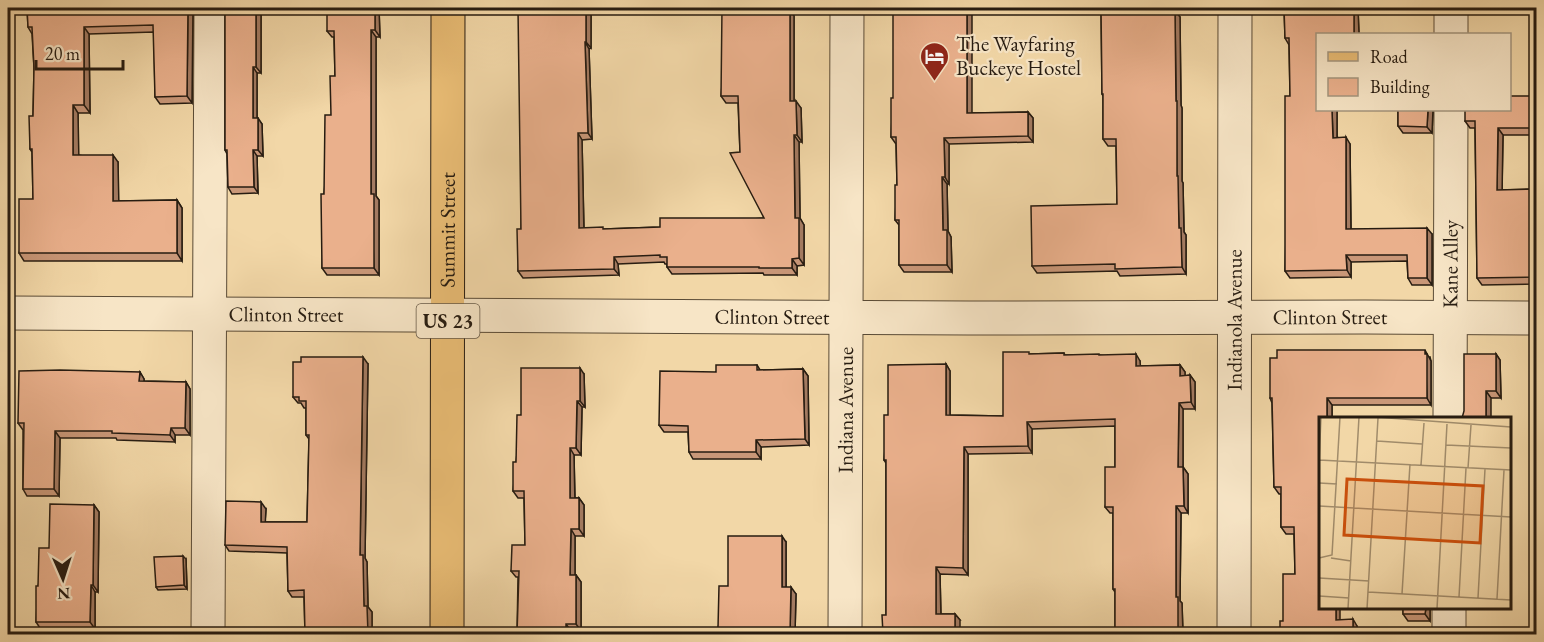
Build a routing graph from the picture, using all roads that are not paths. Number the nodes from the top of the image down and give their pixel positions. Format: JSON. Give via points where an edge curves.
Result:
{"nodes":[{"id":1,"x":211,"y":8,"type":"edge"},
{"id":2,"x":448,"y":8,"type":"edge"},
{"id":3,"x":847,"y":8,"type":"edge"},
{"id":4,"x":1235,"y":8,"type":"edge"},
{"id":5,"x":1451,"y":8,"type":"edge"},
{"id":6,"x":1451,"y":33,"type":"edge"},
{"id":7,"x":1451,"y":111,"type":"edge"},
{"id":8,"x":8,"y":313,"type":"edge"},
{"id":9,"x":210,"y":314,"type":"junction"},
{"id":10,"x":448,"y":315,"type":"junction"},
{"id":11,"x":846,"y":317,"type":"junction"},
{"id":12,"x":1236,"y":318,"type":"junction"},
{"id":13,"x":1450,"y":318,"type":"junction"},
{"id":14,"x":1536,"y":318,"type":"edge"},
{"id":15,"x":1450,"y":417,"type":"edge"},
{"id":16,"x":1449,"y":609,"type":"edge"},
{"id":17,"x":208,"y":634,"type":"edge"},
{"id":18,"x":447,"y":634,"type":"edge"},
{"id":19,"x":845,"y":634,"type":"edge"},
{"id":20,"x":1234,"y":634,"type":"edge"},
{"id":21,"x":1449,"y":634,"type":"edge"}],
"edges":[{"from":1,"to":9,"type":"street"},
{"from":2,"to":10,"type":"main road","name":"Summit Street","number":"US 23"},
{"from":3,"to":11,"type":"street","name":"Indiana Avenue"},
{"from":4,"to":12,"type":"street","name":"Indianola Avenue"},
{"from":5,"to":6,"type":"street"},
{"from":7,"to":13,"type":"street","name":"Kane Alley"},
{"from":8,"to":9,"type":"street","name":"Clinton Street"},
{"from":9,"to":10,"type":"street","name":"Clinton Street"},
{"from":9,"to":17,"type":"street"},
{"from":10,"to":11,"type":"street","name":"Clinton Street"},
{"from":10,"to":18,"type":"main road","name":"Summit Street","number":"US 23"},
{"from":11,"to":12,"type":"street","name":"Clinton Street"},
{"from":11,"to":19,"type":"street","name":"Indiana Avenue"},
{"from":12,"to":13,"type":"street","name":"Clinton Street"},
{"from":12,"to":20,"type":"street","name":"Indianola Avenue"},
{"from":13,"to":14,"type":"street","name":"Clinton Street"},
{"from":13,"to":15,"type":"street","name":"Kane Alley"},
{"from":16,"to":21,"type":"street"}]}
